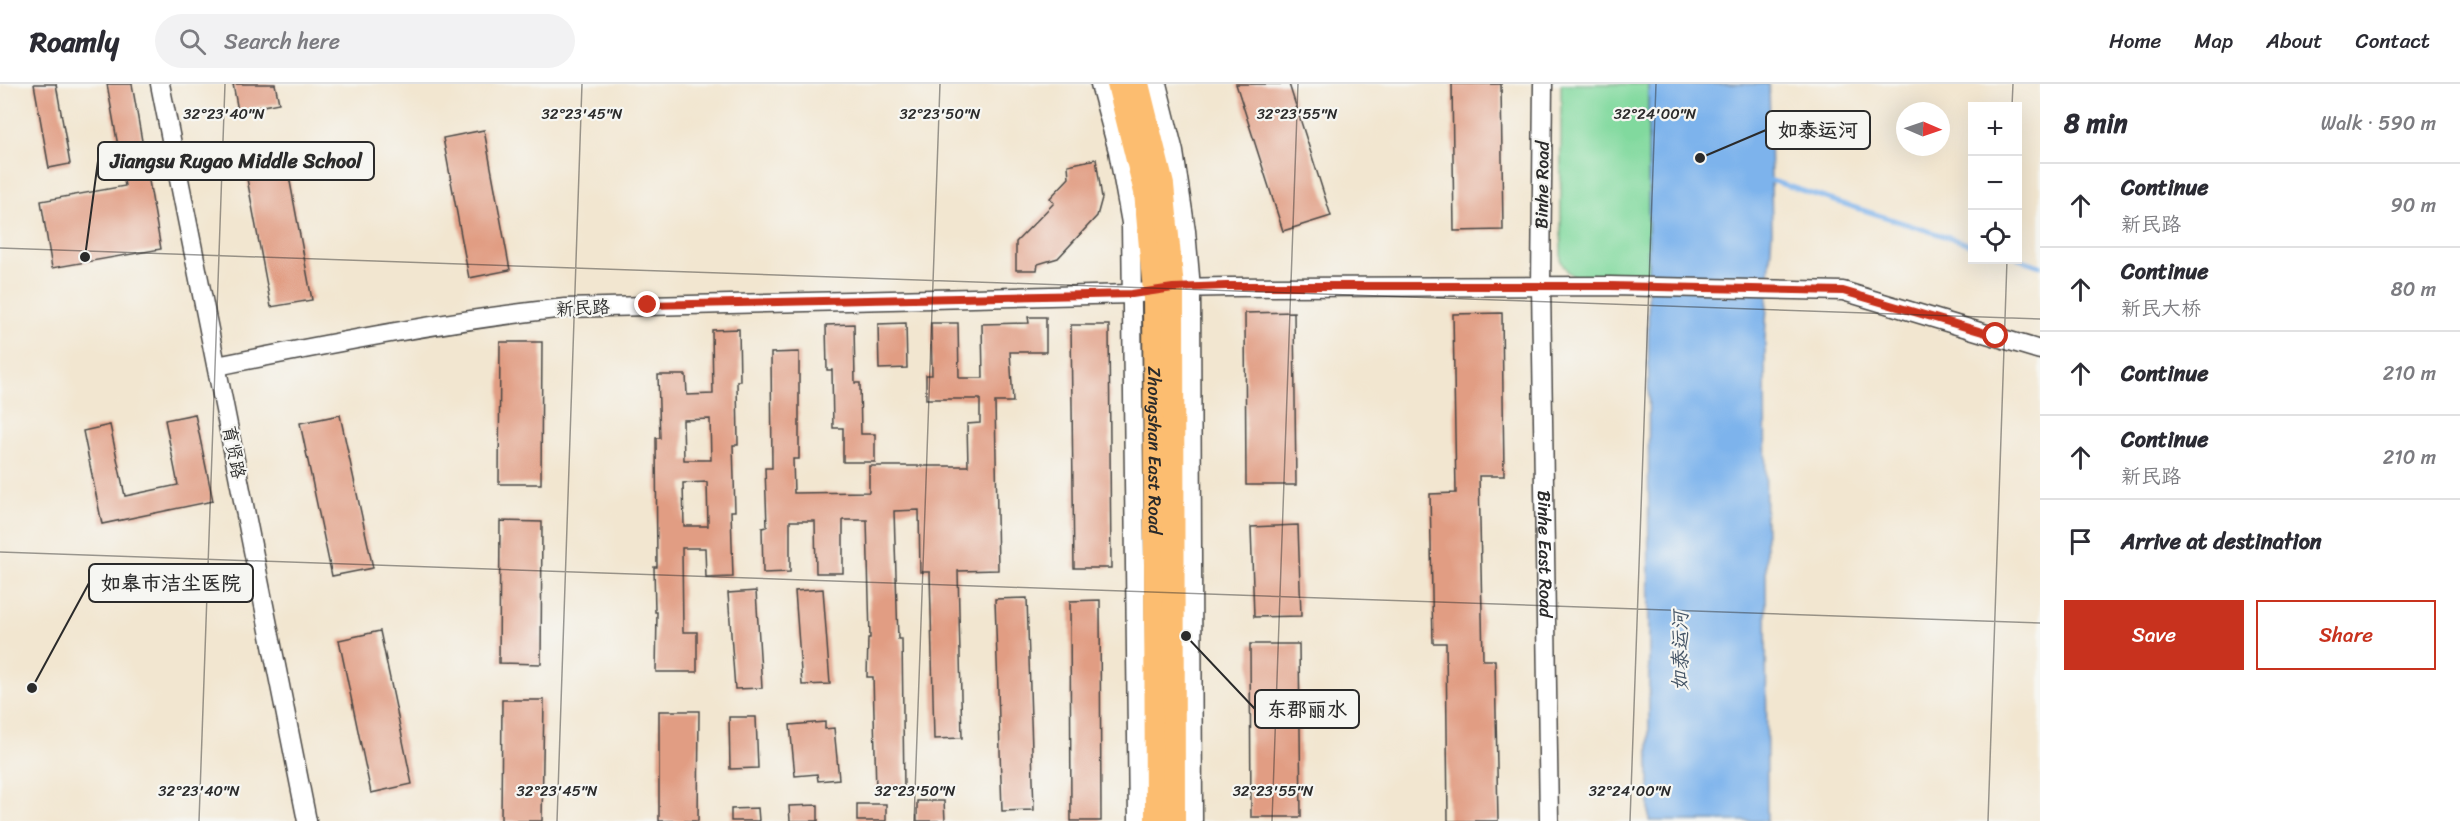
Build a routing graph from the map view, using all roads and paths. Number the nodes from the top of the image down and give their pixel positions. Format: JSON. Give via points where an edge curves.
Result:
{"nodes":[{"id":1,"x":160,"y":84,"type":"edge"},
{"id":2,"x":1100,"y":84,"type":"edge"},
{"id":3,"x":1118,"y":84,"type":"edge"},
{"id":4,"x":1137,"y":84,"type":"edge"},
{"id":5,"x":1157,"y":84,"type":"edge"},
{"id":6,"x":1543,"y":84,"type":"edge"},
{"id":7,"x":1540,"y":286,"type":"junction"},
{"id":8,"x":1163,"y":290,"type":"junction"},
{"id":9,"x":2040,"y":350,"type":"edge"},
{"id":10,"x":217,"y":366,"type":"junction"},
{"id":11,"x":307,"y":821,"type":"edge"},
{"id":12,"x":1138,"y":821,"type":"edge"},
{"id":13,"x":1156,"y":821,"type":"edge"},
{"id":14,"x":1174,"y":821,"type":"edge"},
{"id":15,"x":1193,"y":821,"type":"edge"},
{"id":16,"x":1549,"y":821,"type":"edge"}],
"edges":[{"from":1,"to":10,"type":"street","name":"育贤路"},
{"from":2,"to":8,"type":"street","via":[[1131,223]]},
{"from":3,"to":8,"type":"main road","name":"Zhongshan East Road","via":[[1145,192]]},
{"from":4,"to":8,"type":"main road","name":"Zhongshan East Road","via":[[1163,185]]},
{"from":5,"to":8,"type":"street","via":[[1174,152],[1186,231]]},
{"from":6,"to":7,"type":"street","name":"Binhe Road"},
{"from":7,"to":8,"type":"street","name":"新民路"},
{"from":7,"to":9,"type":"street","name":"新民路","via":[[1843,291]]},
{"from":7,"to":16,"type":"street","name":"Binhe East Road"},
{"from":8,"to":10,"type":"street","name":"新民路","via":[[565,308],[369,336]]},
{"from":8,"to":12,"type":"street","via":[[1133,544]]},
{"from":8,"to":13,"type":"main road","name":"Zhongshan East Road"},
{"from":8,"to":14,"type":"main road","name":"Zhongshan East Road"},
{"from":8,"to":15,"type":"street"},
{"from":10,"to":11,"type":"street","name":"育贤路"}]}
